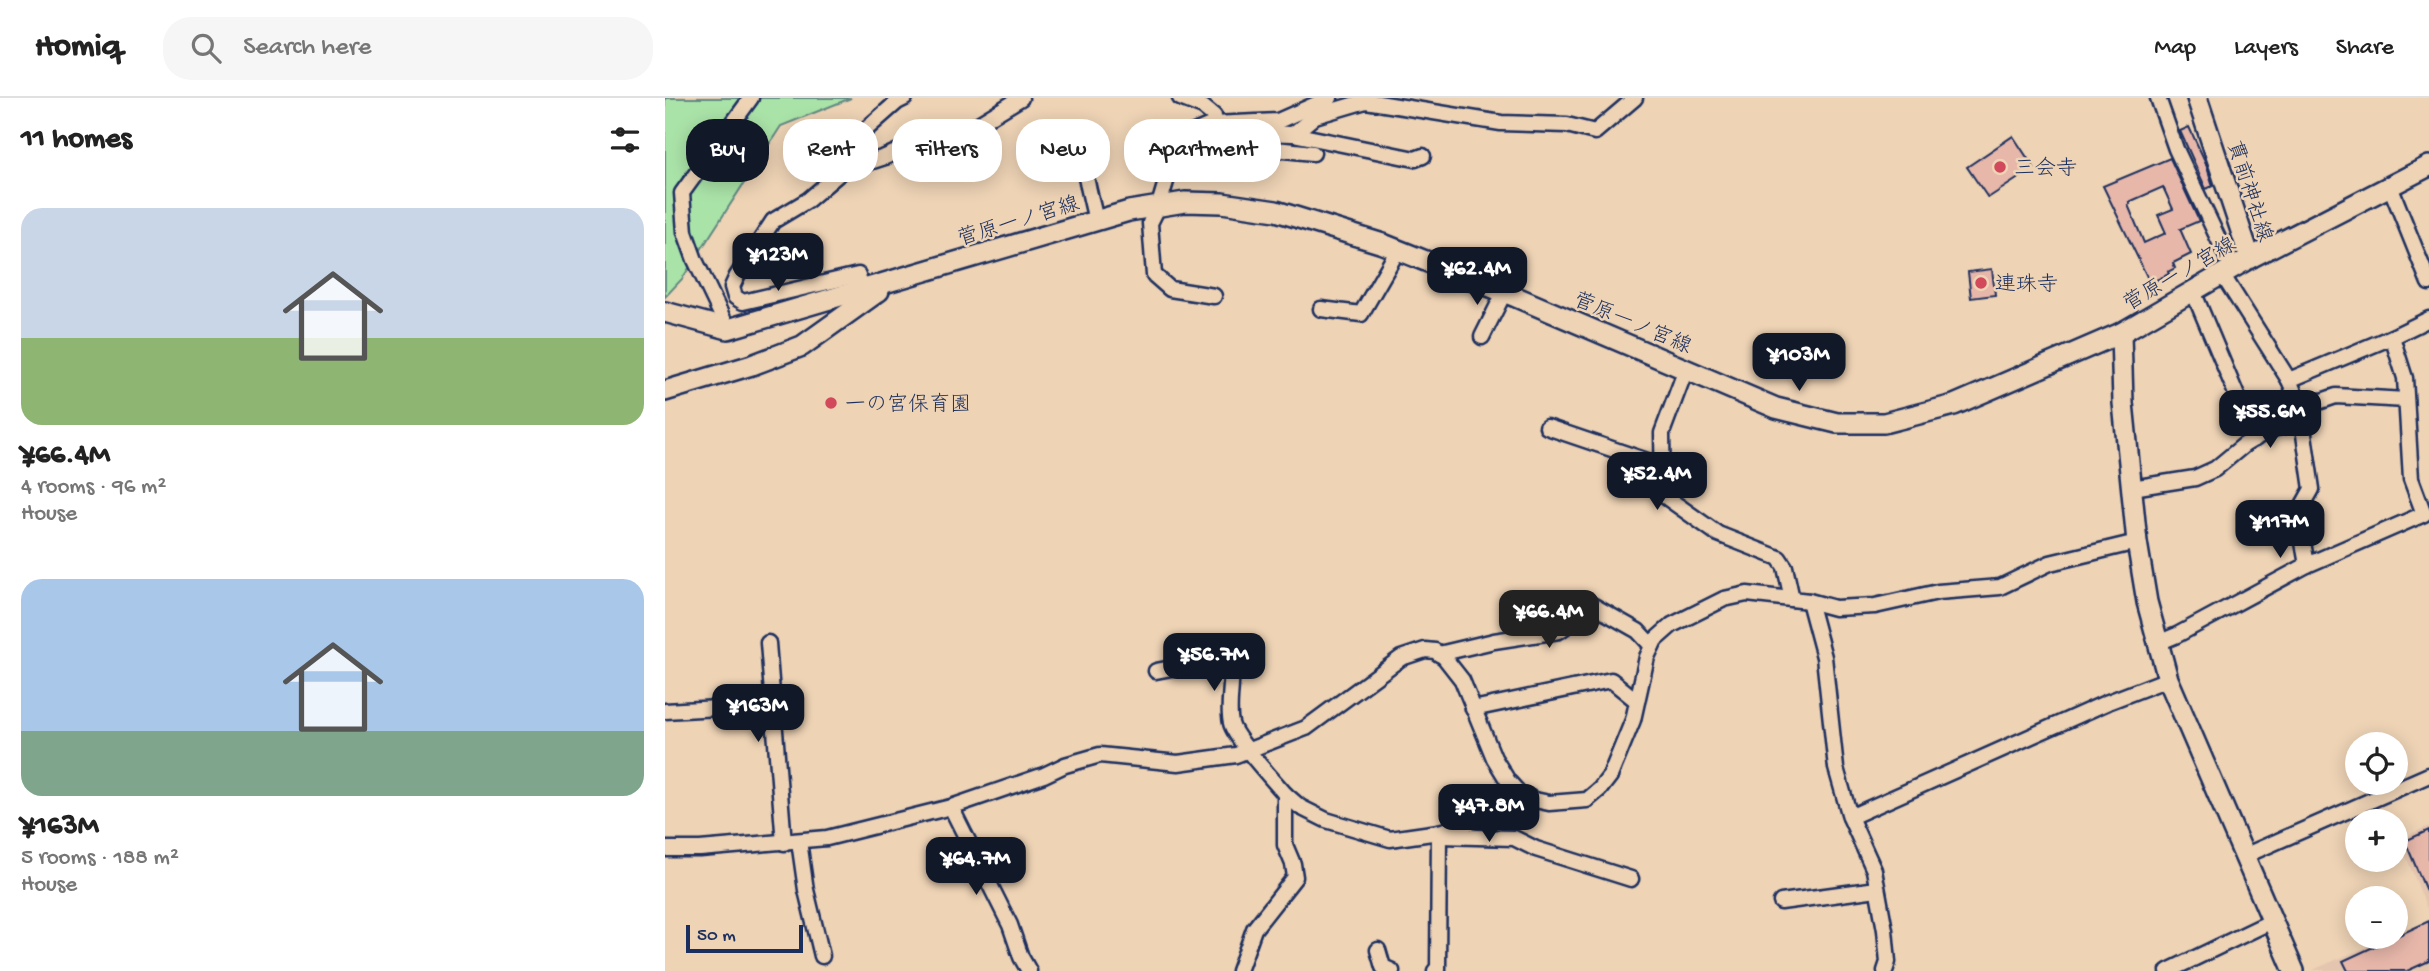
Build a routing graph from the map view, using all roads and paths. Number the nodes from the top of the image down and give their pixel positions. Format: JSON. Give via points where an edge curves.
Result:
{"nodes":[{"id":1,"x":751,"y":98,"type":"edge"},
{"id":2,"x":905,"y":98,"type":"edge"},
{"id":3,"x":1021,"y":98,"type":"edge"},
{"id":4,"x":1180,"y":98,"type":"edge"},
{"id":5,"x":1330,"y":98,"type":"edge"},
{"id":6,"x":1635,"y":98,"type":"edge"},
{"id":7,"x":2158,"y":98,"type":"edge"},
{"id":8,"x":2197,"y":98,"type":"edge"},
{"id":9,"x":878,"y":119,"type":"edge"},
{"id":10,"x":1214,"y":119,"type":"edge"},
{"id":11,"x":1281,"y":120,"type":"edge"},
{"id":12,"x":1281,"y":134,"type":"edge"},
{"id":13,"x":1293,"y":135,"type":"junction"},
{"id":14,"x":1281,"y":149,"type":"edge"},
{"id":15,"x":1313,"y":152,"type":"dead end"},
{"id":16,"x":1423,"y":156,"type":"dead end"},
{"id":17,"x":878,"y":160,"type":"edge"},
{"id":18,"x":2429,"y":166,"type":"edge"},
{"id":19,"x":829,"y":182,"type":"edge"},
{"id":20,"x":1087,"y":182,"type":"edge"},
{"id":21,"x":1167,"y":182,"type":"edge"},
{"id":22,"x":2390,"y":186,"type":"junction"},
{"id":23,"x":1159,"y":205,"type":"junction"},
{"id":24,"x":1096,"y":221,"type":"junction"},
{"id":25,"x":1398,"y":250,"type":"junction"},
{"id":26,"x":2250,"y":258,"type":"junction"},
{"id":27,"x":2227,"y":271,"type":"junction"},
{"id":28,"x":891,"y":282,"type":"junction"},
{"id":29,"x":2429,"y":283,"type":"edge"},
{"id":30,"x":862,"y":290,"type":"junction"},
{"id":31,"x":2193,"y":291,"type":"junction"},
{"id":32,"x":1504,"y":293,"type":"junction"},
{"id":33,"x":1214,"y":296,"type":"dead end"},
{"id":34,"x":1321,"y":309,"type":"dead end"},
{"id":35,"x":665,"y":312,"type":"edge"},
{"id":36,"x":2429,"y":319,"type":"edge"},
{"id":37,"x":728,"y":329,"type":"junction"},
{"id":38,"x":2121,"y":333,"type":"junction"},
{"id":39,"x":1482,"y":337,"type":"dead end"},
{"id":40,"x":2392,"y":337,"type":"junction"},
{"id":41,"x":1686,"y":369,"type":"junction"},
{"id":42,"x":2289,"y":380,"type":"junction"},
{"id":43,"x":665,"y":391,"type":"edge"},
{"id":44,"x":2406,"y":400,"type":"junction"},
{"id":45,"x":2302,"y":414,"type":"junction"},
{"id":46,"x":1547,"y":427,"type":"dead end"},
{"id":47,"x":2255,"y":439,"type":"junction"},
{"id":48,"x":1662,"y":466,"type":"junction"},
{"id":49,"x":2132,"y":488,"type":"junction"},
{"id":50,"x":2137,"y":542,"type":"junction"},
{"id":51,"x":2307,"y":565,"type":"junction"},
{"id":52,"x":1792,"y":599,"type":"junction"},
{"id":53,"x":1809,"y":601,"type":"junction"},
{"id":54,"x":768,"y":643,"type":"dead end"},
{"id":55,"x":2158,"y":643,"type":"junction"},
{"id":56,"x":1652,"y":646,"type":"junction"},
{"id":57,"x":1439,"y":654,"type":"junction"},
{"id":58,"x":1156,"y":671,"type":"dead end"},
{"id":59,"x":2168,"y":679,"type":"junction"},
{"id":60,"x":1637,"y":701,"type":"junction"},
{"id":61,"x":773,"y":705,"type":"junction"},
{"id":62,"x":1473,"y":709,"type":"junction"},
{"id":63,"x":665,"y":710,"type":"edge"},
{"id":64,"x":1249,"y":750,"type":"junction"},
{"id":65,"x":2429,"y":775,"type":"edge"},
{"id":66,"x":1285,"y":794,"type":"junction"},
{"id":67,"x":1535,"y":800,"type":"junction"},
{"id":68,"x":951,"y":807,"type":"junction"},
{"id":69,"x":1850,"y":817,"type":"junction"},
{"id":70,"x":1481,"y":820,"type":"junction"},
{"id":71,"x":1439,"y":834,"type":"junction"},
{"id":72,"x":1514,"y":838,"type":"junction"},
{"id":73,"x":791,"y":842,"type":"junction"},
{"id":74,"x":665,"y":849,"type":"edge"},
{"id":75,"x":2244,"y":856,"type":"junction"},
{"id":76,"x":1631,"y":878,"type":"dead end"},
{"id":77,"x":1878,"y":889,"type":"junction"},
{"id":78,"x":1781,"y":902,"type":"dead end"},
{"id":79,"x":2272,"y":921,"type":"junction"},
{"id":80,"x":1378,"y":950,"type":"dead end"},
{"id":81,"x":822,"y":956,"type":"dead end"},
{"id":82,"x":1029,"y":971,"type":"edge"},
{"id":83,"x":1239,"y":971,"type":"edge"},
{"id":84,"x":1392,"y":971,"type":"edge"},
{"id":85,"x":1435,"y":971,"type":"edge"},
{"id":86,"x":1885,"y":971,"type":"edge"},
{"id":87,"x":2168,"y":971,"type":"edge"},
{"id":88,"x":2294,"y":971,"type":"edge"}],
"edges":[{"from":1,"to":37,"type":"street","via":[[682,193],[685,232]]},
{"from":2,"to":9,"type":"street"},
{"from":3,"to":17,"type":"street","via":[[975,126]]},
{"from":4,"to":10,"type":"street","via":[[1203,107]]},
{"from":5,"to":11,"type":"street"},
{"from":6,"to":13,"type":"street","via":[[1595,132],[1567,125],[1501,123],[1366,100],[1315,117]]},
{"from":7,"to":27,"type":"street"},
{"from":8,"to":26,"type":"main road","name":"貫前神社線"},
{"from":12,"to":13,"type":"street"},
{"from":13,"to":16,"type":"street","via":[[1415,159]]},
{"from":14,"to":15,"type":"street"},
{"from":18,"to":22,"type":"main road","name":"菅原一ノ宮線"},
{"from":19,"to":30,"type":"street","via":[[773,221],[737,276],[732,287],[735,298],[743,302],[858,275]]},
{"from":20,"to":24,"type":"street"},
{"from":21,"to":23,"type":"street"},
{"from":22,"to":26,"type":"main road","name":"菅原一ノ宮線"},
{"from":22,"to":29,"type":"street"},
{"from":23,"to":24,"type":"main road","name":"菅原一ノ宮線"},
{"from":23,"to":25,"type":"main road","name":"菅原一ノ宮線","via":[[1222,203],[1276,211]]},
{"from":23,"to":33,"type":"street","via":[[1150,223],[1154,275],[1170,289]]},
{"from":24,"to":28,"type":"main road","name":"菅原一ノ宮線"},
{"from":25,"to":32,"type":"main road","name":"菅原一ノ宮線"},
{"from":25,"to":34,"type":"street","via":[[1360,314]]},
{"from":26,"to":27,"type":"main road","name":"菅原一ノ宮線"},
{"from":27,"to":31,"type":"main road","name":"菅原一ノ宮線"},
{"from":27,"to":42,"type":"street"},
{"from":28,"to":30,"type":"main road","name":"菅原一ノ宮線"},
{"from":28,"to":43,"type":"main road","via":[[802,346]]},
{"from":30,"to":37,"type":"main road","name":"菅原一ノ宮線"},
{"from":31,"to":38,"type":"main road","name":"菅原一ノ宮線"},
{"from":31,"to":47,"type":"street"},
{"from":32,"to":39,"type":"street"},
{"from":32,"to":41,"type":"main road","name":"菅原一ノ宮線"},
{"from":35,"to":37,"type":"main road"},
{"from":36,"to":40,"type":"street"},
{"from":38,"to":41,"type":"main road","name":"菅原一ノ宮線","via":[[1954,405],[1884,423],[1837,423],[1776,408]]},
{"from":38,"to":49,"type":"main road"},
{"from":40,"to":42,"type":"street"},
{"from":40,"to":44,"type":"street","via":[[2405,378]]},
{"from":41,"to":48,"type":"street","via":[[1662,433]]},
{"from":42,"to":45,"type":"street"},
{"from":44,"to":45,"type":"street","via":[[2336,396]]},
{"from":44,"to":51,"type":"street","via":[[2411,480],[2424,514]]},
{"from":45,"to":47,"type":"street"},
{"from":45,"to":51,"type":"street","via":[[2312,489],[2298,514]]},
{"from":46,"to":48,"type":"street"},
{"from":47,"to":49,"type":"street","via":[[2195,478]]},
{"from":48,"to":52,"type":"street","via":[[1663,495],[1718,534],[1779,558]]},
{"from":49,"to":50,"type":"main road"},
{"from":50,"to":53,"type":"street","via":[[2050,563],[2000,587],[1938,592],[1875,606],[1835,608]]},
{"from":50,"to":55,"type":"main road"},
{"from":51,"to":55,"type":"street"},
{"from":52,"to":53,"type":"street"},
{"from":52,"to":56,"type":"street","via":[[1747,594],[1724,599],[1672,625]]},
{"from":53,"to":69,"type":"street","via":[[1824,657],[1836,768]]},
{"from":54,"to":61,"type":"street"},
{"from":55,"to":59,"type":"main road"},
{"from":56,"to":57,"type":"street","via":[[1638,631],[1594,606],[1559,631]]},
{"from":56,"to":60,"type":"street"},
{"from":57,"to":62,"type":"street","via":[[1462,680]]},
{"from":57,"to":64,"type":"street","via":[[1425,649],[1401,658],[1306,728]]},
{"from":58,"to":64,"type":"street","via":[[1228,657],[1232,668],[1231,724]]},
{"from":59,"to":69,"type":"street"},
{"from":59,"to":75,"type":"main road"},
{"from":60,"to":62,"type":"street","via":[[1611,680]]},
{"from":60,"to":67,"type":"street","via":[[1610,776],[1600,789],[1587,800]]},
{"from":61,"to":63,"type":"street"},
{"from":61,"to":73,"type":"street"},
{"from":62,"to":67,"type":"street","via":[[1508,781]]},
{"from":64,"to":66,"type":"street"},
{"from":64,"to":68,"type":"street","via":[[1178,763],[1100,755]]},
{"from":65,"to":75,"type":"street"},
{"from":66,"to":71,"type":"street","via":[[1326,820],[1390,839]]},
{"from":66,"to":83,"type":"street","via":[[1285,845],[1294,877],[1254,929]]},
{"from":67,"to":70,"type":"street"},
{"from":68,"to":73,"type":"street","via":[[827,838]]},
{"from":68,"to":82,"type":"street"},
{"from":69,"to":77,"type":"street"},
{"from":70,"to":71,"type":"street"},
{"from":70,"to":72,"type":"street"},
{"from":71,"to":72,"type":"street"},
{"from":71,"to":85,"type":"street"},
{"from":72,"to":76,"type":"street"},
{"from":73,"to":74,"type":"street"},
{"from":73,"to":81,"type":"street"},
{"from":75,"to":79,"type":"main road"},
{"from":77,"to":78,"type":"street"},
{"from":77,"to":86,"type":"street","via":[[1888,962]]},
{"from":79,"to":87,"type":"street"},
{"from":79,"to":88,"type":"main road"},
{"from":80,"to":84,"type":"street","via":[[1383,967]]}]}
